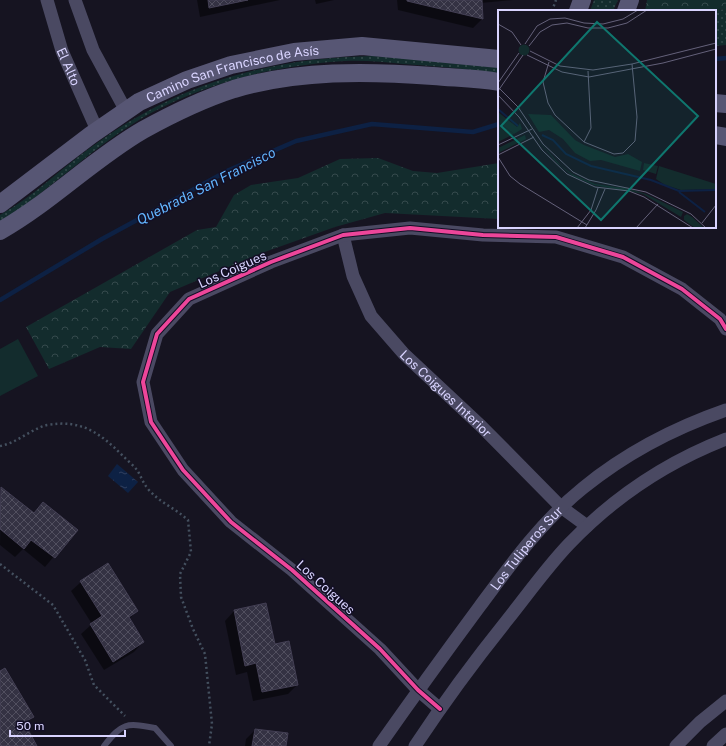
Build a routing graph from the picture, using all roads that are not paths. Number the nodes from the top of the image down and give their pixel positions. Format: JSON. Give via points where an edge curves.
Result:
{"nodes":[{"id":1,"x":47,"y":0,"type":"edge"},
{"id":2,"x":75,"y":0,"type":"edge"},
{"id":3,"x":582,"y":0,"type":"edge"},
{"id":4,"x":630,"y":0,"type":"edge"},
{"id":5,"x":578,"y":10,"type":"edge"},
{"id":6,"x":626,"y":10,"type":"edge"},
{"id":7,"x":498,"y":59,"type":"edge"},
{"id":8,"x":498,"y":82,"type":"edge"},
{"id":9,"x":716,"y":103,"type":"edge"},
{"id":10,"x":726,"y":104,"type":"edge"},
{"id":11,"x":126,"y":111,"type":"junction"},
{"id":12,"x":97,"y":130,"type":"junction"},
{"id":13,"x":716,"y":135,"type":"edge"},
{"id":14,"x":726,"y":136,"type":"edge"},
{"id":15,"x":0,"y":204,"type":"edge"},
{"id":16,"x":0,"y":231,"type":"edge"},
{"id":17,"x":343,"y":235,"type":"junction"},
{"id":18,"x":726,"y":329,"type":"edge"},
{"id":19,"x":726,"y":410,"type":"edge"},
{"id":20,"x":726,"y":439,"type":"edge"},
{"id":21,"x":562,"y":507,"type":"junction"},
{"id":22,"x":587,"y":526,"type":"junction"},
{"id":23,"x":418,"y":690,"type":"junction"},
{"id":24,"x":724,"y":708,"type":"edge"},
{"id":25,"x":440,"y":709,"type":"junction"},
{"id":26,"x":726,"y":734,"type":"edge"},
{"id":27,"x":104,"y":746,"type":"edge"},
{"id":28,"x":171,"y":746,"type":"edge"},
{"id":29,"x":379,"y":746,"type":"edge"},
{"id":30,"x":415,"y":746,"type":"edge"},
{"id":31,"x":676,"y":746,"type":"edge"},
{"id":32,"x":713,"y":746,"type":"edge"}],
"edges":[{"from":1,"to":12,"type":"street","name":"El Alto","via":[[62,51]]},
{"from":2,"to":11,"type":"street","via":[[94,50]]},
{"from":3,"to":5,"type":"main road"},
{"from":4,"to":6,"type":"main road"},
{"from":7,"to":11,"type":"main road","name":"Camino San Francisco de Asís","via":[[362,46],[294,52],[231,65],[187,80],[139,102]]},
{"from":8,"to":16,"type":"main road","name":"Camino San Francisco de Asís","via":[[342,72],[235,89],[187,108],[143,131],[102,157]]},
{"from":9,"to":10,"type":"main road"},
{"from":11,"to":12,"type":"main road","name":"Camino San Francisco de Asís"},
{"from":12,"to":15,"type":"main road","name":"Camino San Francisco de Asís"},
{"from":13,"to":14,"type":"main road"},
{"from":17,"to":18,"type":"street","name":"Los Coigues","via":[[410,228],[484,235],[556,237],[623,257],[676,286],[720,319]]},
{"from":17,"to":21,"type":"street","name":"Los Coigues Interior","via":[[354,276],[371,316],[404,354]]},
{"from":17,"to":23,"type":"street","name":"Los Coigues","via":[[271,262],[189,299],[157,334],[143,382],[151,422],[183,470],[232,522],[292,570],[380,649]]},
{"from":19,"to":21,"type":"street","name":"Los Tuliperos Sur","via":[[680,427],[629,454]]},
{"from":20,"to":22,"type":"street","via":[[682,459],[631,490]]},
{"from":21,"to":22,"type":"street","name":"Los Coigues Interior"},
{"from":21,"to":23,"type":"street","name":"Los Tuliperos Sur","via":[[518,554]]},
{"from":22,"to":25,"type":"street","via":[[552,563]]},
{"from":23,"to":25,"type":"street","name":"Los Coigues"},
{"from":23,"to":29,"type":"street","name":"Los Tuliperos Sur"},
{"from":24,"to":31,"type":"street"},
{"from":25,"to":30,"type":"street"},
{"from":26,"to":32,"type":"street"},
{"from":27,"to":28,"type":"lane","via":[[116,730],[130,724],[155,728]]}]}
